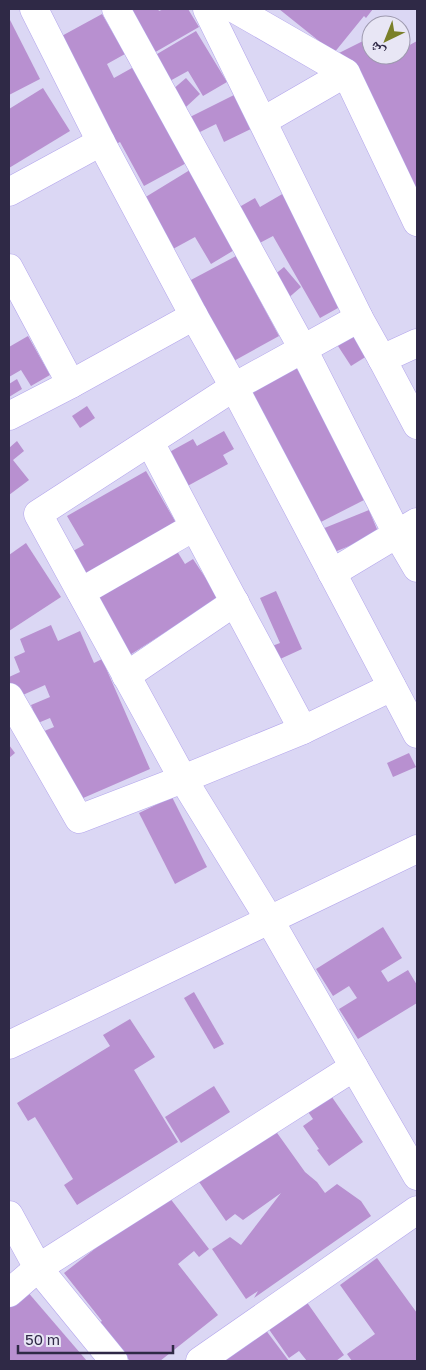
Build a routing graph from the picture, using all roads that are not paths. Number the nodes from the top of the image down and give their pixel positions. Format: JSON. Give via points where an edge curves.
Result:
{"nodes":[{"id":1,"x":34,"y":9,"type":"edge"},
{"id":2,"x":116,"y":9,"type":"edge"},
{"id":3,"x":207,"y":9,"type":"edge"},
{"id":4,"x":236,"y":9,"type":"edge"},
{"id":5,"x":346,"y":73,"type":"junction"},
{"id":6,"x":263,"y":121,"type":"junction"},
{"id":7,"x":101,"y":142,"type":"junction"},
{"id":8,"x":9,"y":192,"type":"edge"},
{"id":9,"x":417,"y":222,"type":"edge"},
{"id":10,"x":9,"y":268,"type":"edge"},
{"id":11,"x":194,"y":316,"type":"junction"},
{"id":12,"x":359,"y":318,"type":"junction"},
{"id":13,"x":417,"y":343,"type":"edge"},
{"id":14,"x":304,"y":349,"type":"junction"},
{"id":15,"x":382,"y":359,"type":"junction"},
{"id":16,"x":71,"y":384,"type":"junction"},
{"id":17,"x":234,"y":387,"type":"junction"},
{"id":18,"x":9,"y":416,"type":"edge"},
{"id":19,"x":417,"y":425,"type":"edge"},
{"id":20,"x":150,"y":442,"type":"junction"},
{"id":21,"x":194,"y":527,"type":"junction"},
{"id":22,"x":407,"y":528,"type":"edge"},
{"id":23,"x":417,"y":568,"type":"edge"},
{"id":24,"x":332,"y":573,"type":"junction"},
{"id":25,"x":81,"y":592,"type":"junction"},
{"id":26,"x":235,"y":602,"type":"junction"},
{"id":27,"x":126,"y":676,"type":"junction"},
{"id":28,"x":392,"y":687,"type":"junction"},
{"id":29,"x":9,"y":697,"type":"edge"},
{"id":30,"x":303,"y":730,"type":"junction"},
{"id":31,"x":417,"y":734,"type":"edge"},
{"id":32,"x":183,"y":779,"type":"junction"},
{"id":33,"x":417,"y":849,"type":"edge"},
{"id":34,"x":269,"y":919,"type":"junction"},
{"id":35,"x":9,"y":1045,"type":"edge"},
{"id":36,"x":354,"y":1066,"type":"junction"},
{"id":37,"x":417,"y":1176,"type":"edge"},
{"id":38,"x":417,"y":1210,"type":"edge"},
{"id":39,"x":9,"y":1215,"type":"edge"},
{"id":40,"x":38,"y":1268,"type":"junction"},
{"id":41,"x":9,"y":1293,"type":"edge"},
{"id":42,"x":114,"y":1361,"type":"edge"},
{"id":43,"x":200,"y":1361,"type":"edge"}],
"edges":[{"from":1,"to":7,"type":"street"},
{"from":2,"to":14,"type":"street"},
{"from":3,"to":6,"type":"street"},
{"from":4,"to":5,"type":"street"},
{"from":5,"to":6,"type":"street"},
{"from":5,"to":9,"type":"street"},
{"from":6,"to":12,"type":"street"},
{"from":7,"to":8,"type":"street"},
{"from":7,"to":11,"type":"street"},
{"from":10,"to":16,"type":"street"},
{"from":11,"to":16,"type":"street"},
{"from":11,"to":17,"type":"street"},
{"from":12,"to":14,"type":"street"},
{"from":12,"to":15,"type":"street"},
{"from":13,"to":15,"type":"street"},
{"from":14,"to":17,"type":"street"},
{"from":14,"to":22,"type":"street"},
{"from":15,"to":19,"type":"street"},
{"from":16,"to":18,"type":"street"},
{"from":17,"to":20,"type":"street"},
{"from":17,"to":24,"type":"street"},
{"from":20,"to":21,"type":"street"},
{"from":20,"to":25,"type":"street","via":[[38,514]]},
{"from":21,"to":25,"type":"street"},
{"from":21,"to":26,"type":"street"},
{"from":22,"to":23,"type":"street"},
{"from":22,"to":24,"type":"street"},
{"from":24,"to":28,"type":"street"},
{"from":25,"to":27,"type":"street"},
{"from":26,"to":27,"type":"street"},
{"from":26,"to":30,"type":"street"},
{"from":27,"to":32,"type":"street"},
{"from":28,"to":30,"type":"street"},
{"from":28,"to":31,"type":"street"},
{"from":29,"to":32,"type":"street","via":[[79,819]]},
{"from":30,"to":32,"type":"street"},
{"from":32,"to":34,"type":"street"},
{"from":33,"to":34,"type":"street"},
{"from":34,"to":35,"type":"street"},
{"from":34,"to":36,"type":"street"},
{"from":36,"to":37,"type":"street"},
{"from":36,"to":40,"type":"street"},
{"from":38,"to":43,"type":"street"},
{"from":39,"to":40,"type":"street"},
{"from":40,"to":41,"type":"street"},
{"from":40,"to":42,"type":"street"}]}
